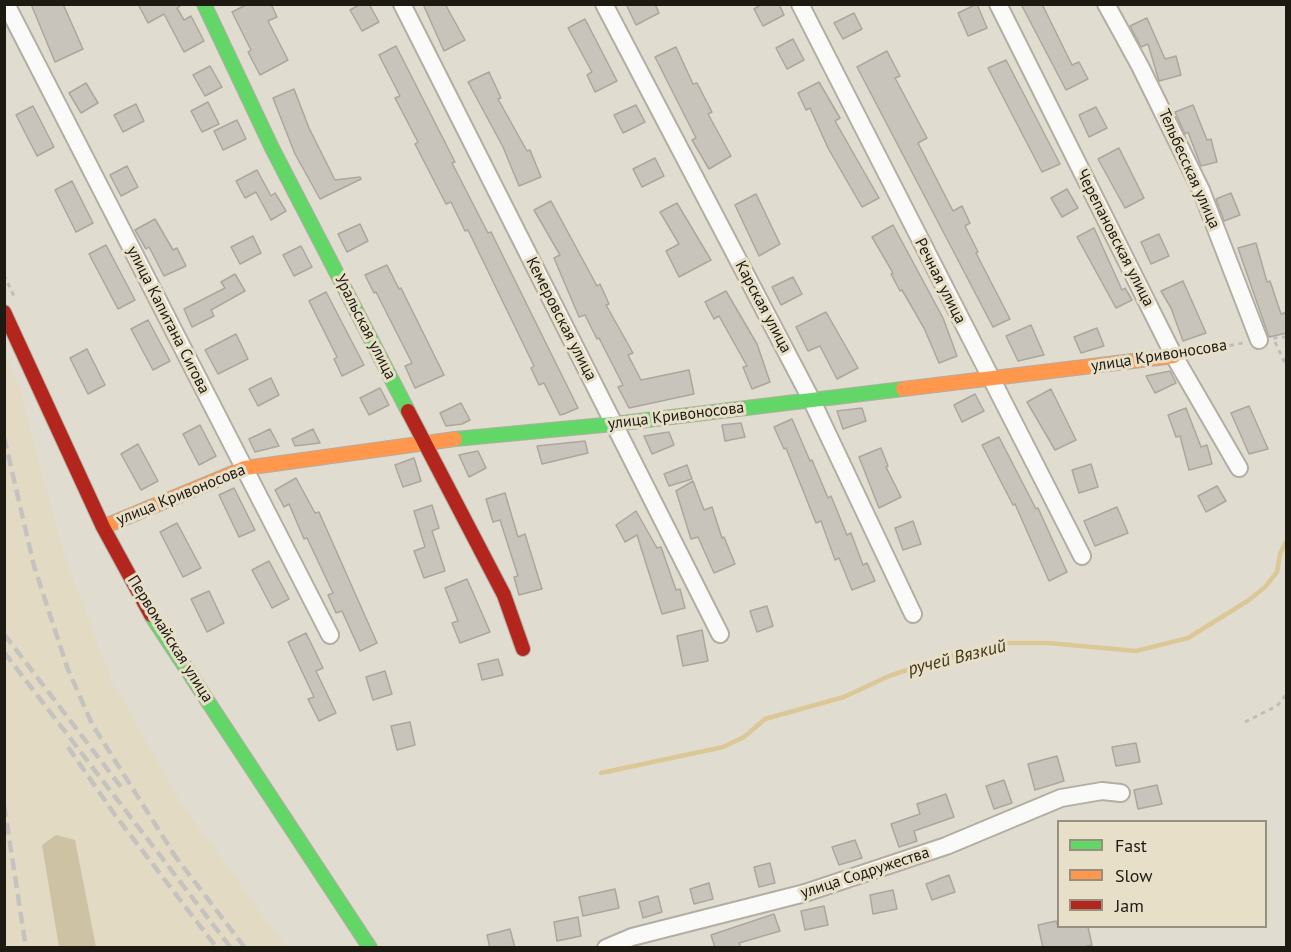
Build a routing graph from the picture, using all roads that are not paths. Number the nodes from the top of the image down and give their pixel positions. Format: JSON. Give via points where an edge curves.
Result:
{"nodes":[{"id":1,"x":6,"y":4,"type":"edge"},
{"id":2,"x":204,"y":4,"type":"edge"},
{"id":3,"x":402,"y":4,"type":"edge"},
{"id":4,"x":604,"y":4,"type":"edge"},
{"id":5,"x":800,"y":4,"type":"edge"},
{"id":6,"x":998,"y":4,"type":"edge"},
{"id":7,"x":1106,"y":4,"type":"edge"},
{"id":8,"x":4,"y":312,"type":"edge"},
{"id":9,"x":1266,"y":339,"type":"road end"},
{"id":10,"x":1174,"y":356,"type":"junction"},
{"id":11,"x":988,"y":377,"type":"junction"},
{"id":12,"x":811,"y":399,"type":"junction"},
{"id":13,"x":614,"y":424,"type":"junction"},
{"id":14,"x":424,"y":442,"type":"junction"},
{"id":15,"x":245,"y":468,"type":"junction"},
{"id":16,"x":1239,"y":468,"type":"dead end"},
{"id":17,"x":103,"y":526,"type":"junction"},
{"id":18,"x":1082,"y":556,"type":"dead end"},
{"id":19,"x":913,"y":614,"type":"dead end"},
{"id":20,"x":720,"y":634,"type":"dead end"},
{"id":21,"x":330,"y":635,"type":"dead end"},
{"id":22,"x":523,"y":649,"type":"dead end"},
{"id":23,"x":1121,"y":793,"type":"dead end"},
{"id":24,"x":370,"y":948,"type":"edge"},
{"id":25,"x":606,"y":948,"type":"edge"}],
"edges":[{"from":1,"to":15,"type":"street","name":"улица Капитана Сигова"},
{"from":2,"to":14,"type":"street","name":"Уральская улица","via":[[272,148]]},
{"from":3,"to":13,"type":"street","name":"Кемеровская улица"},
{"from":4,"to":12,"type":"street","name":"Карская улица"},
{"from":5,"to":11,"type":"street","name":"Речная улица"},
{"from":6,"to":10,"type":"street","name":"Черепановская улица"},
{"from":7,"to":9,"type":"street","name":"Тельбесская улица","via":[[1201,190]]},
{"from":8,"to":17,"type":"street","name":"Первомайская улица"},
{"from":10,"to":11,"type":"street","name":"улица Кривоносова"},
{"from":10,"to":16,"type":"street","name":"Черепановская улица"},
{"from":11,"to":12,"type":"street","name":"улица Кривоносова"},
{"from":11,"to":18,"type":"street","name":"Речная улица"},
{"from":12,"to":13,"type":"street","name":"улица Кривоносова"},
{"from":12,"to":19,"type":"street","name":"Карская улица"},
{"from":13,"to":14,"type":"street","name":"улица Кривоносова"},
{"from":13,"to":20,"type":"street","name":"Кемеровская улица"},
{"from":14,"to":15,"type":"street","name":"улица Кривоносова"},
{"from":14,"to":22,"type":"street","name":"Уральская улица","via":[[504,595]]},
{"from":15,"to":17,"type":"street","name":"улица Кривоносова"},
{"from":15,"to":21,"type":"street","name":"улица Капитана Сигова"},
{"from":17,"to":24,"type":"street","name":"Первомайская улица","via":[[151,614]]},
{"from":23,"to":25,"type":"street","name":"улица Содружества","via":[[1102,791],[1061,798],[946,846],[805,893],[632,937]]}]}
